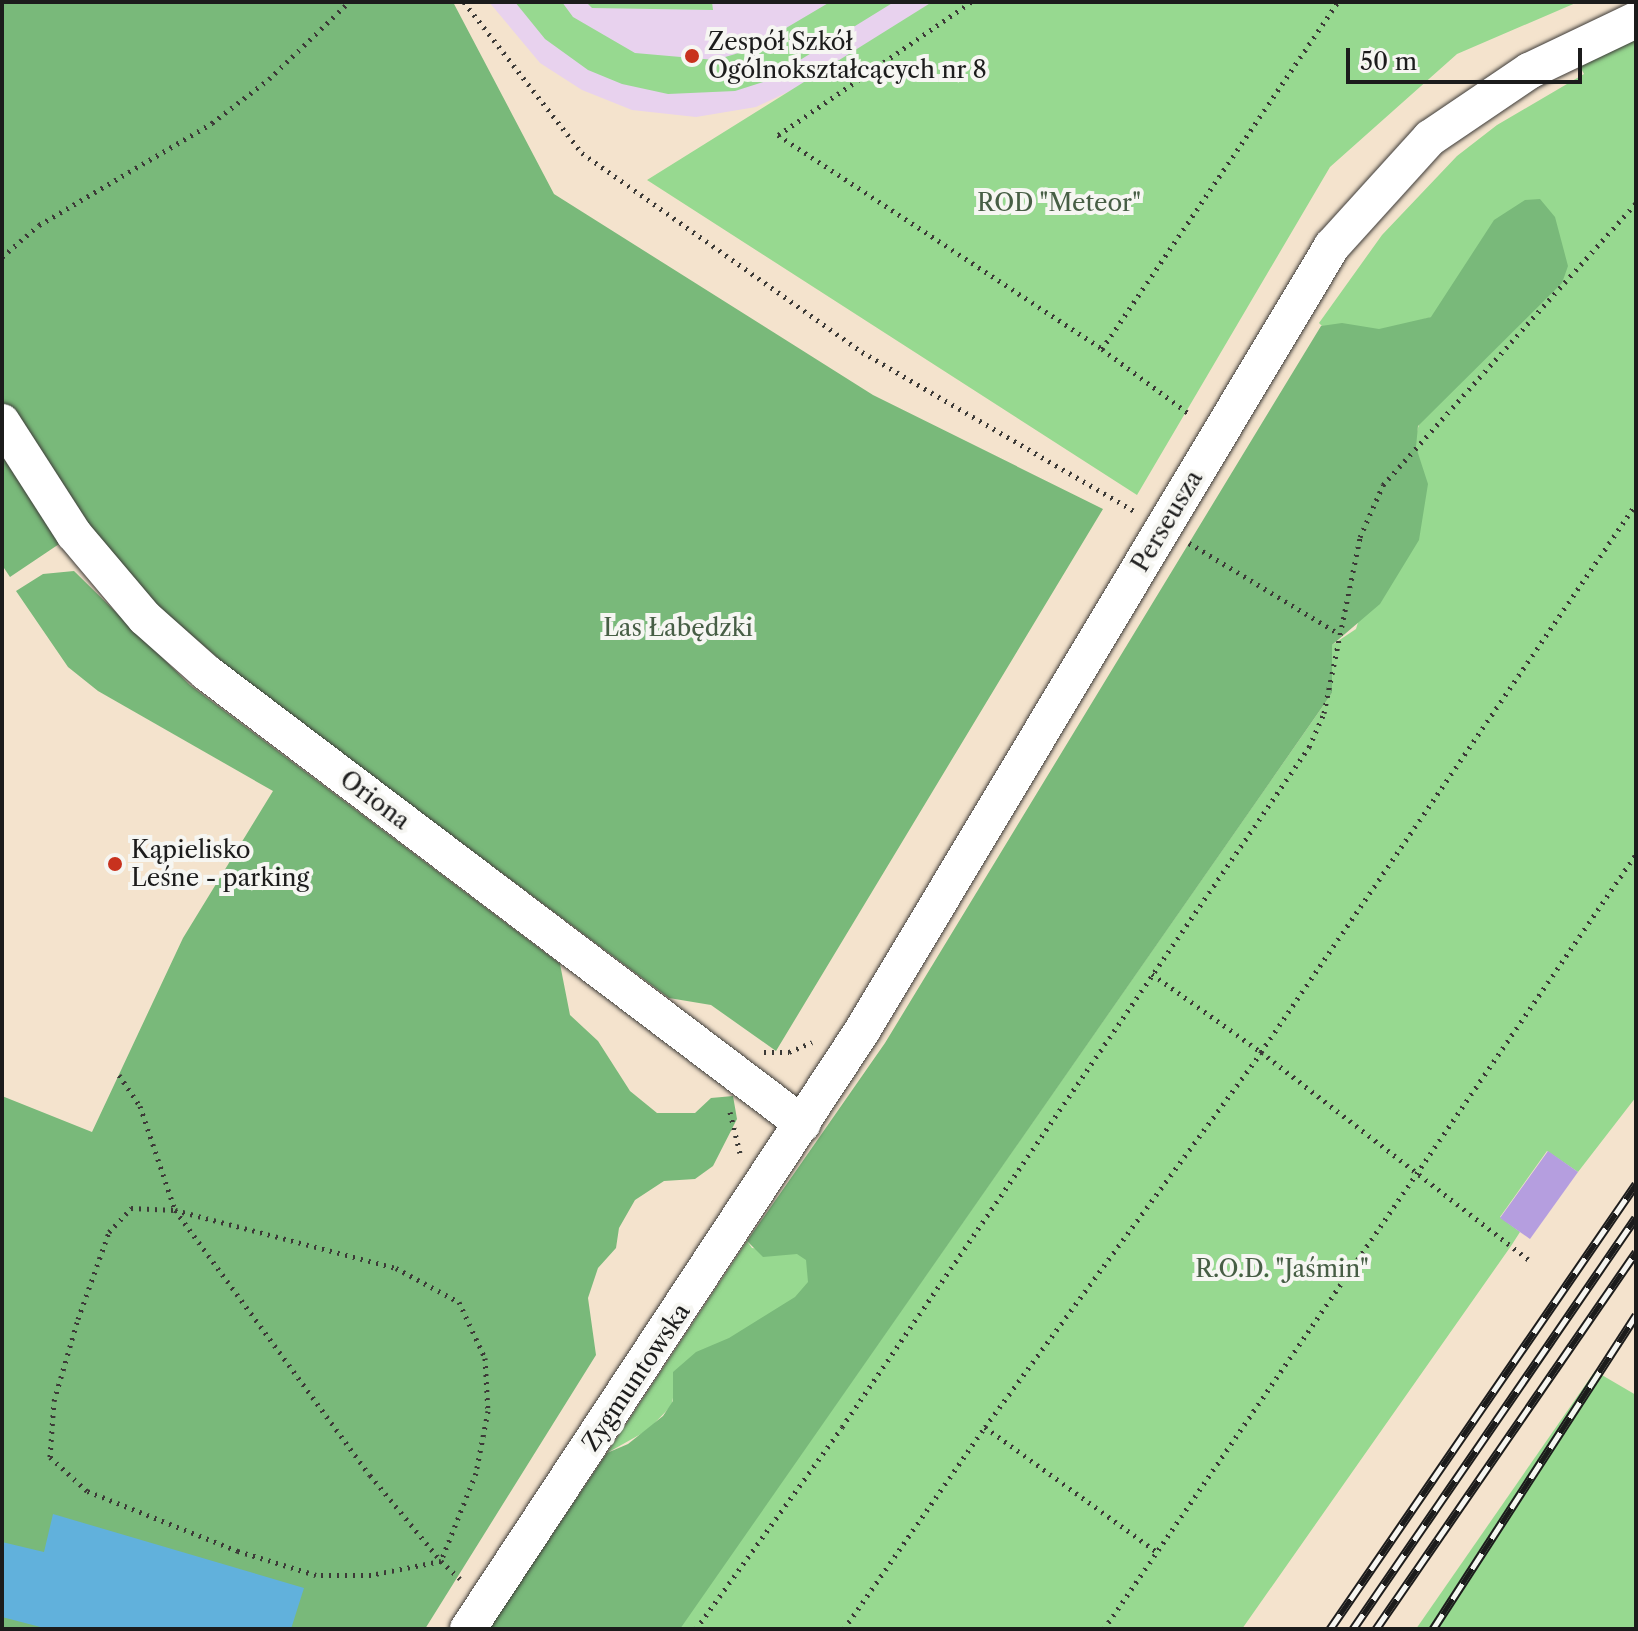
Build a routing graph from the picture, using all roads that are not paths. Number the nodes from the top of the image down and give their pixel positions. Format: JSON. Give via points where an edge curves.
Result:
{"nodes":[{"id":1,"x":1636,"y":20,"type":"edge"},
{"id":2,"x":2,"y":422,"type":"edge"},
{"id":3,"x":803,"y":1124,"type":"junction"},
{"id":4,"x":468,"y":1629,"type":"edge"}],
"edges":[{"from":1,"to":3,"type":"street","name":"Perseusza","via":[[1529,71],[1430,138],[1332,246]]},
{"from":2,"to":3,"type":"street","name":"Oriona","via":[[74,534],[145,618],[207,673]]},
{"from":3,"to":4,"type":"street","name":"Zygmuntowska"}]}
